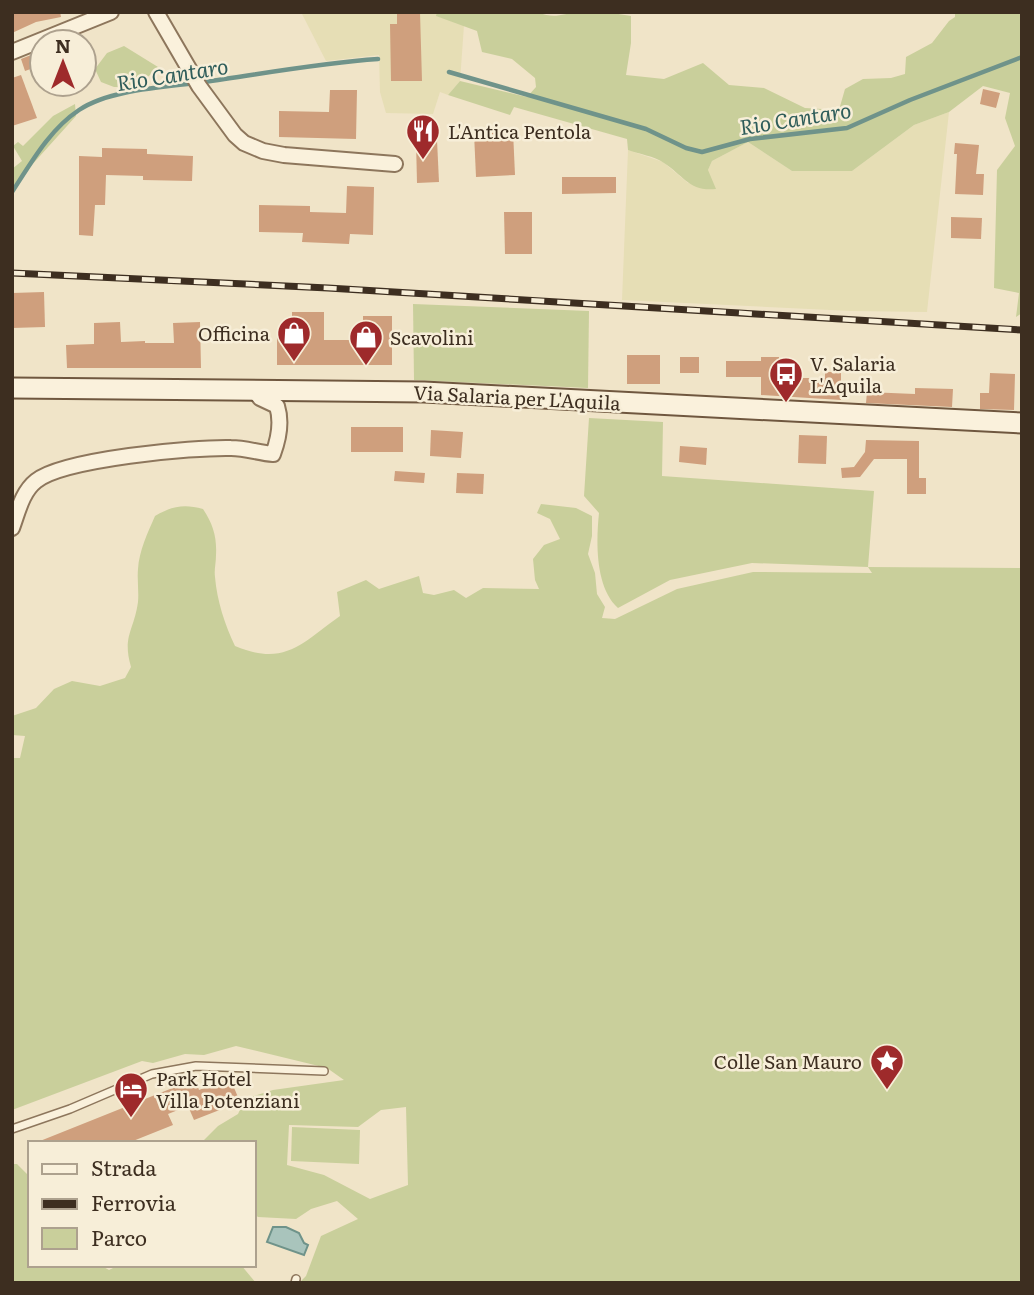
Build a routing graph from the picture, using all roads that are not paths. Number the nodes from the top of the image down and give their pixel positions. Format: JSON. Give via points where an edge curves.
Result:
{"nodes":[{"id":1,"x":111,"y":12,"type":"edge"},
{"id":2,"x":156,"y":12,"type":"edge"},
{"id":3,"x":12,"y":52,"type":"edge"},
{"id":4,"x":395,"y":164,"type":"dead end"},
{"id":5,"x":12,"y":388,"type":"edge"},
{"id":6,"x":253,"y":389,"type":"junction"},
{"id":7,"x":1022,"y":423,"type":"edge"},
{"id":8,"x":12,"y":528,"type":"edge"},
{"id":9,"x":324,"y":1071,"type":"dead end"},
{"id":10,"x":12,"y":1129,"type":"edge"}],
"edges":[{"from":1,"to":3,"type":"street"},
{"from":2,"to":4,"type":"street","via":[[198,86],[244,143],[284,155]]},
{"from":5,"to":6,"type":"main road","name":"Via Salaria per L'Aquila"},
{"from":6,"to":7,"type":"main road","name":"Via Salaria per L'Aquila","via":[[424,392]]},
{"from":6,"to":8,"type":"street","via":[[277,406],[280,421],[273,454],[207,448],[60,468],[36,480]]},
{"from":9,"to":10,"type":"lane","via":[[196,1066],[152,1074]]}]}
